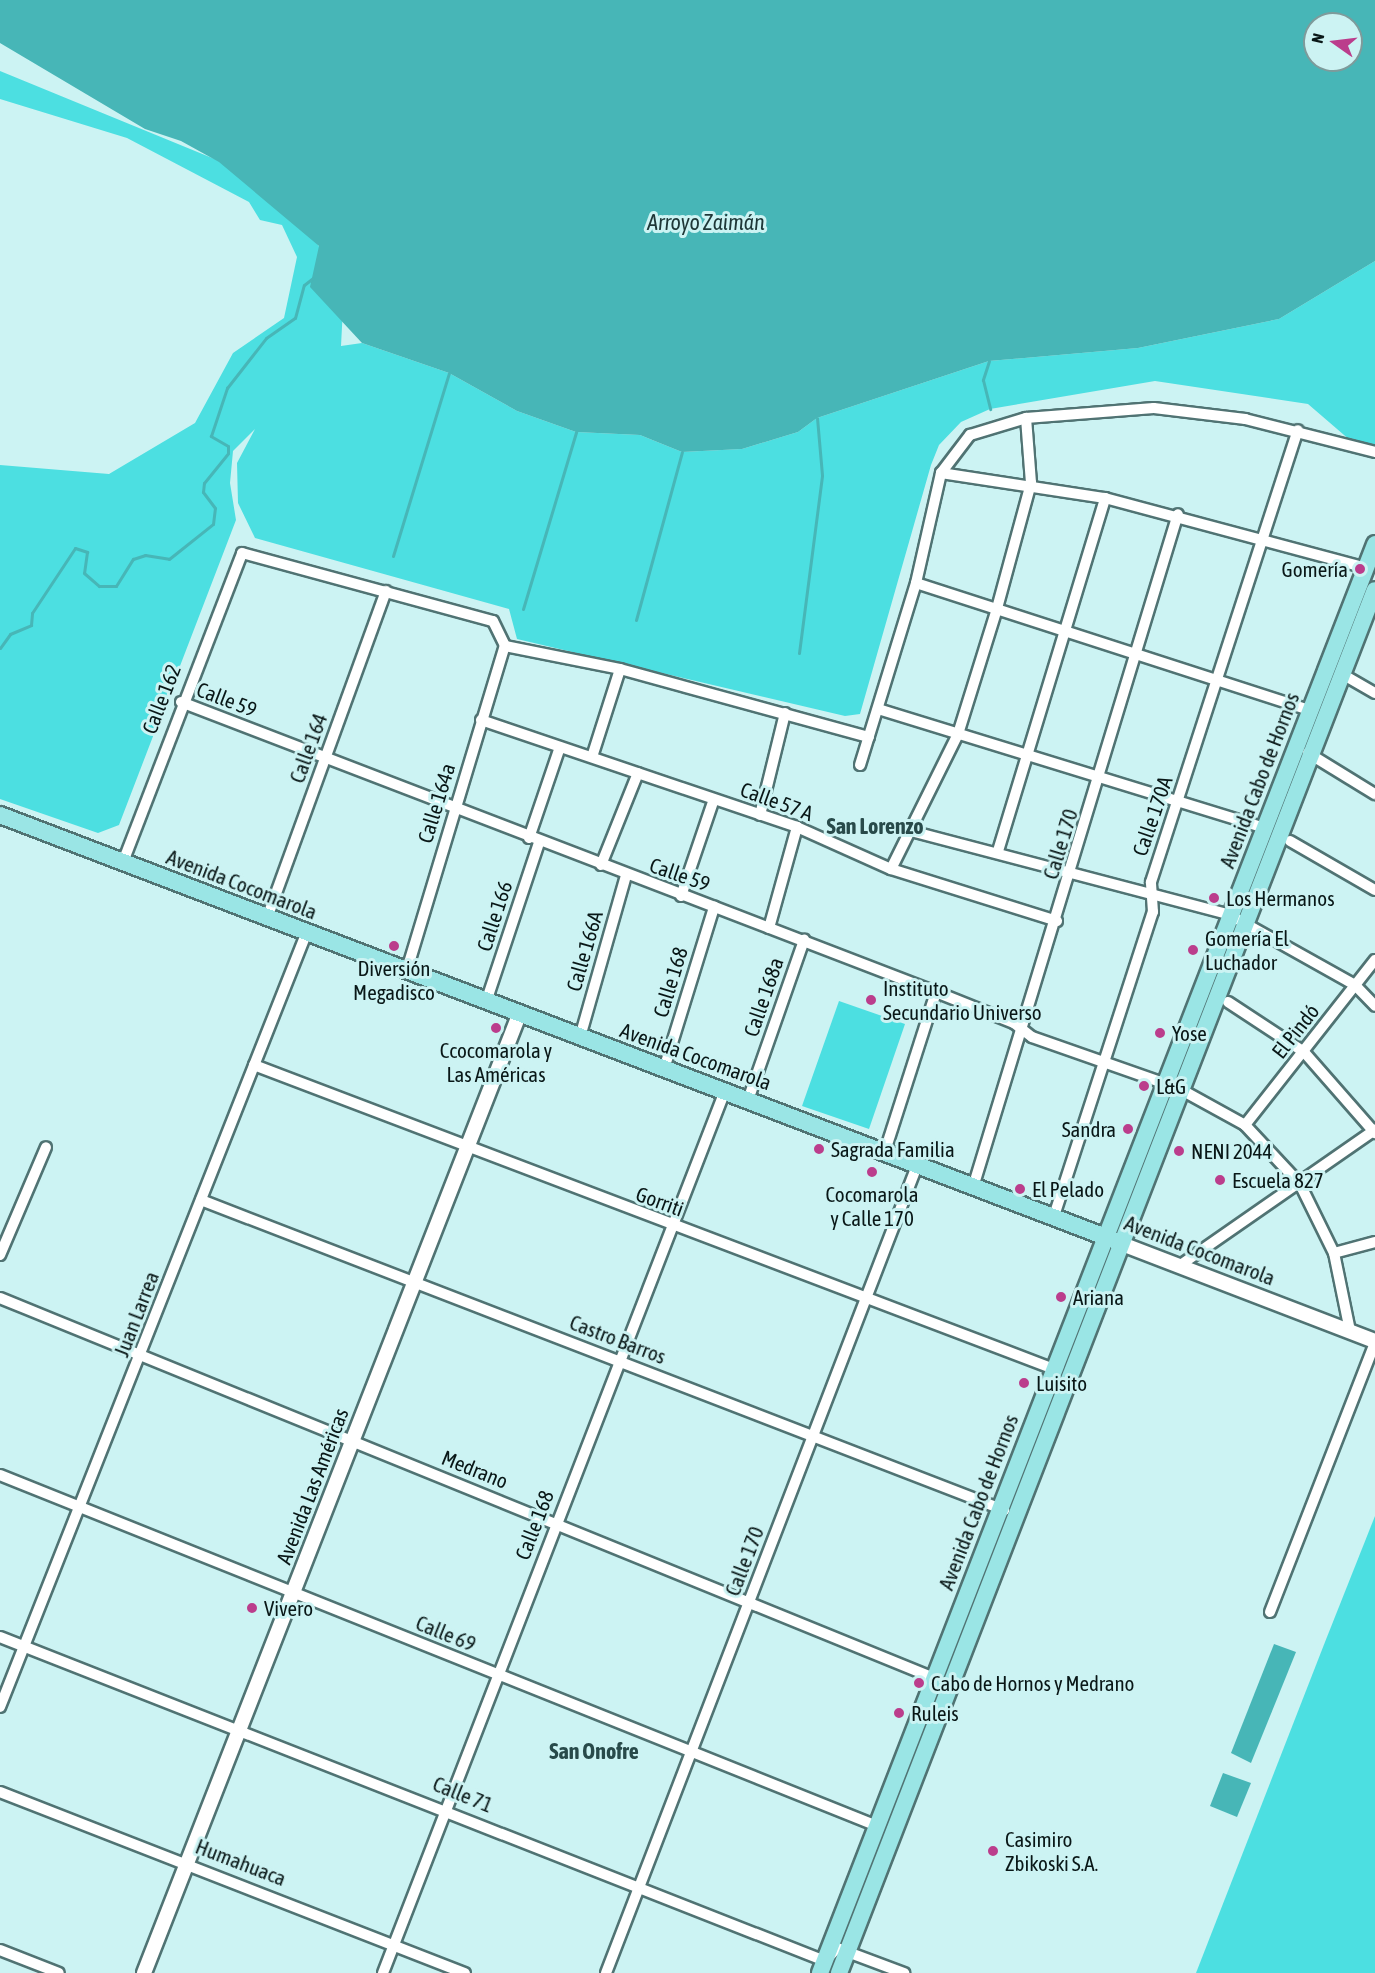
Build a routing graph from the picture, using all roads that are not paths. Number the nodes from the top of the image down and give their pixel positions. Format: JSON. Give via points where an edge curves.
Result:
{"nodes":[{"id":1,"x":1026,"y":418,"type":"junction"},
{"id":2,"x":1298,"y":430,"type":"junction"},
{"id":3,"x":1375,"y":452,"type":"edge"},
{"id":4,"x":941,"y":473,"type":"junction"},
{"id":5,"x":1031,"y":483,"type":"junction"},
{"id":6,"x":1105,"y":498,"type":"junction"},
{"id":7,"x":1178,"y":514,"type":"junction"},
{"id":8,"x":1263,"y":537,"type":"junction"},
{"id":9,"x":1375,"y":544,"type":"edge"},
{"id":10,"x":916,"y":583,"type":"junction"},
{"id":11,"x":1370,"y":585,"type":"edge"},
{"id":12,"x":386,"y":591,"type":"junction"},
{"id":13,"x":996,"y":612,"type":"junction"},
{"id":14,"x":1062,"y":633,"type":"junction"},
{"id":15,"x":505,"y":646,"type":"junction"},
{"id":16,"x":1137,"y":657,"type":"junction"},
{"id":17,"x":620,"y":669,"type":"junction"},
{"id":18,"x":1342,"y":674,"type":"junction"},
{"id":19,"x":1218,"y":681,"type":"junction"},
{"id":20,"x":1375,"y":693,"type":"edge"},
{"id":21,"x":181,"y":702,"type":"junction"},
{"id":22,"x":878,"y":709,"type":"junction"},
{"id":23,"x":1310,"y":710,"type":"junction"},
{"id":24,"x":785,"y":713,"type":"junction"},
{"id":25,"x":482,"y":720,"type":"junction"},
{"id":26,"x":958,"y":734,"type":"junction"},
{"id":27,"x":869,"y":737,"type":"junction"},
{"id":28,"x":1297,"y":744,"type":"junction"},
{"id":29,"x":560,"y":747,"type":"junction"},
{"id":30,"x":1027,"y":755,"type":"junction"},
{"id":31,"x":592,"y":757,"type":"junction"},
{"id":32,"x":325,"y":758,"type":"junction"},
{"id":33,"x":1309,"y":758,"type":"junction"},
{"id":34,"x":860,"y":765,"type":"dead end"},
{"id":35,"x":638,"y":773,"type":"junction"},
{"id":36,"x":1101,"y":778,"type":"junction"},
{"id":37,"x":1375,"y":794,"type":"edge"},
{"id":38,"x":714,"y":799,"type":"junction"},
{"id":39,"x":1179,"y":800,"type":"junction"},
{"id":40,"x":453,"y":811,"type":"junction"},
{"id":41,"x":0,"y":815,"type":"edge"},
{"id":42,"x":760,"y":815,"type":"junction"},
{"id":43,"x":797,"y":827,"type":"junction"},
{"id":44,"x":1264,"y":828,"type":"junction"},
{"id":45,"x":907,"y":830,"type":"junction"},
{"id":46,"x":534,"y":840,"type":"junction"},
{"id":47,"x":1290,"y":841,"type":"dead end"},
{"id":48,"x":998,"y":851,"type":"junction"},
{"id":49,"x":123,"y":862,"type":"junction"},
{"id":50,"x":601,"y":866,"type":"junction"},
{"id":51,"x":891,"y":869,"type":"junction"},
{"id":52,"x":1072,"y":872,"type":"junction"},
{"id":53,"x":626,"y":876,"type":"junction"},
{"id":54,"x":1375,"y":890,"type":"edge"},
{"id":55,"x":1152,"y":894,"type":"junction"},
{"id":56,"x":681,"y":896,"type":"junction"},
{"id":57,"x":714,"y":907,"type":"junction"},
{"id":58,"x":1230,"y":915,"type":"junction"},
{"id":59,"x":267,"y":918,"type":"junction"},
{"id":60,"x":1057,"y":921,"type":"junction"},
{"id":61,"x":1246,"y":924,"type":"junction"},
{"id":62,"x":768,"y":928,"type":"junction"},
{"id":63,"x":306,"y":934,"type":"junction"},
{"id":64,"x":804,"y":940,"type":"junction"},
{"id":65,"x":1375,"y":960,"type":"edge"},
{"id":66,"x":406,"y":972,"type":"junction"},
{"id":67,"x":1355,"y":985,"type":"junction"},
{"id":68,"x":936,"y":992,"type":"junction"},
{"id":69,"x":486,"y":1002,"type":"junction"},
{"id":70,"x":1228,"y":1002,"type":"dead end"},
{"id":71,"x":1375,"y":1006,"type":"edge"},
{"id":72,"x":519,"y":1015,"type":"junction"},
{"id":73,"x":1023,"y":1029,"type":"junction"},
{"id":74,"x":580,"y":1037,"type":"junction"},
{"id":75,"x":1304,"y":1052,"type":"junction"},
{"id":76,"x":1107,"y":1064,"type":"junction"},
{"id":77,"x":254,"y":1065,"type":"junction"},
{"id":78,"x":664,"y":1069,"type":"junction"},
{"id":79,"x":1165,"y":1084,"type":"junction"},
{"id":80,"x":725,"y":1091,"type":"junction"},
{"id":81,"x":1182,"y":1091,"type":"junction"},
{"id":82,"x":748,"y":1100,"type":"junction"},
{"id":83,"x":1245,"y":1125,"type":"junction"},
{"id":84,"x":1375,"y":1131,"type":"edge"},
{"id":85,"x":46,"y":1147,"type":"dead end"},
{"id":86,"x":466,"y":1150,"type":"junction"},
{"id":87,"x":885,"y":1151,"type":"junction"},
{"id":88,"x":918,"y":1163,"type":"junction"},
{"id":89,"x":974,"y":1184,"type":"junction"},
{"id":90,"x":1300,"y":1184,"type":"junction"},
{"id":91,"x":201,"y":1200,"type":"junction"},
{"id":92,"x":1054,"y":1216,"type":"junction"},
{"id":93,"x":672,"y":1226,"type":"junction"},
{"id":94,"x":1106,"y":1237,"type":"junction"},
{"id":95,"x":1375,"y":1242,"type":"edge"},
{"id":96,"x":1122,"y":1244,"type":"junction"},
{"id":97,"x":1335,"y":1253,"type":"junction"},
{"id":98,"x":0,"y":1255,"type":"edge"},
{"id":99,"x":1179,"y":1266,"type":"junction"},
{"id":100,"x":414,"y":1282,"type":"junction"},
{"id":101,"x":0,"y":1298,"type":"edge"},
{"id":102,"x":867,"y":1299,"type":"junction"},
{"id":103,"x":1350,"y":1331,"type":"junction"},
{"id":104,"x":1375,"y":1341,"type":"edge"},
{"id":105,"x":142,"y":1353,"type":"junction"},
{"id":106,"x":621,"y":1361,"type":"junction"},
{"id":107,"x":1054,"y":1369,"type":"junction"},
{"id":108,"x":813,"y":1435,"type":"junction"},
{"id":109,"x":352,"y":1439,"type":"junction"},
{"id":110,"x":0,"y":1475,"type":"edge"},
{"id":111,"x":80,"y":1507,"type":"junction"},
{"id":112,"x":1000,"y":1509,"type":"junction"},
{"id":113,"x":1019,"y":1515,"type":"junction"},
{"id":114,"x":555,"y":1523,"type":"junction"},
{"id":115,"x":293,"y":1593,"type":"junction"},
{"id":116,"x":749,"y":1602,"type":"junction"},
{"id":117,"x":1269,"y":1612,"type":"dead end"},
{"id":118,"x":0,"y":1637,"type":"edge"},
{"id":119,"x":24,"y":1646,"type":"junction"},
{"id":120,"x":499,"y":1675,"type":"junction"},
{"id":121,"x":934,"y":1678,"type":"junction"},
{"id":122,"x":0,"y":1707,"type":"edge"},
{"id":123,"x":240,"y":1727,"type":"junction"},
{"id":124,"x":691,"y":1752,"type":"junction"},
{"id":125,"x":0,"y":1792,"type":"edge"},
{"id":126,"x":447,"y":1808,"type":"junction"},
{"id":127,"x":877,"y":1826,"type":"junction"},
{"id":128,"x":187,"y":1862,"type":"junction"},
{"id":129,"x":640,"y":1885,"type":"junction"},
{"id":130,"x":395,"y":1943,"type":"junction"},
{"id":131,"x":0,"y":1950,"type":"edge"},
{"id":132,"x":848,"y":1952,"type":"junction"},
{"id":133,"x":823,"y":1967,"type":"edge"},
{"id":134,"x":59,"y":1973,"type":"edge"},
{"id":135,"x":144,"y":1973,"type":"edge"},
{"id":136,"x":383,"y":1973,"type":"edge"},
{"id":137,"x":465,"y":1973,"type":"edge"},
{"id":138,"x":606,"y":1973,"type":"edge"},
{"id":139,"x":839,"y":1973,"type":"edge"},
{"id":140,"x":904,"y":1973,"type":"edge"}],
"edges":[{"from":1,"to":2,"type":"street","via":[[1154,408]]},
{"from":1,"to":4,"type":"street","via":[[970,435]]},
{"from":1,"to":5,"type":"street"},
{"from":2,"to":3,"type":"street"},
{"from":2,"to":8,"type":"street","name":"Calle 170A"},
{"from":4,"to":5,"type":"street"},
{"from":4,"to":10,"type":"street"},
{"from":5,"to":6,"type":"street"},
{"from":5,"to":13,"type":"street"},
{"from":6,"to":7,"type":"street"},
{"from":6,"to":14,"type":"street"},
{"from":7,"to":8,"type":"street"},
{"from":7,"to":16,"type":"street","name":"Calle 170"},
{"from":8,"to":11,"type":"street"},
{"from":8,"to":19,"type":"street","name":"Calle 170A"},
{"from":9,"to":11,"type":"main road","name":"Avenida Cabo de Hornos"},
{"from":10,"to":13,"type":"street"},
{"from":10,"to":22,"type":"street"},
{"from":11,"to":18,"type":"main road","name":"Avenida Cabo de Hornos"},
{"from":11,"to":23,"type":"main road","name":"Avenida Cabo de Hornos"},
{"from":12,"to":15,"type":"street","via":[[493,621]]},
{"from":12,"to":21,"type":"street","name":"Calle 162","via":[[242,553]]},
{"from":12,"to":32,"type":"street","name":"Calle 164"},
{"from":13,"to":14,"type":"street"},
{"from":13,"to":26,"type":"street"},
{"from":14,"to":16,"type":"street"},
{"from":14,"to":30,"type":"street"},
{"from":15,"to":17,"type":"street"},
{"from":15,"to":25,"type":"street","name":"Calle 164a"},
{"from":16,"to":19,"type":"street"},
{"from":16,"to":36,"type":"street","name":"Calle 170"},
{"from":17,"to":24,"type":"street"},
{"from":17,"to":31,"type":"street"},
{"from":18,"to":20,"type":"street"},
{"from":18,"to":33,"type":"main road","name":"Avenida Cabo de Hornos"},
{"from":19,"to":23,"type":"street"},
{"from":19,"to":39,"type":"street","name":"Calle 170A"},
{"from":21,"to":32,"type":"street","name":"Calle 59"},
{"from":21,"to":49,"type":"street","name":"Calle 162"},
{"from":22,"to":26,"type":"street"},
{"from":22,"to":27,"type":"street"},
{"from":23,"to":28,"type":"main road","name":"Avenida Cabo de Hornos"},
{"from":24,"to":27,"type":"street"},
{"from":24,"to":42,"type":"street"},
{"from":25,"to":29,"type":"street","name":"Calle 57 A"},
{"from":25,"to":40,"type":"street","name":"Calle 164a"},
{"from":26,"to":30,"type":"street"},
{"from":26,"to":45,"type":"street"},
{"from":27,"to":34,"type":"street"},
{"from":28,"to":33,"type":"street"},
{"from":28,"to":44,"type":"main road","name":"Avenida Cabo de Hornos"},
{"from":29,"to":31,"type":"street","name":"Calle 57 A"},
{"from":29,"to":46,"type":"street","name":"Calle 166"},
{"from":30,"to":36,"type":"street"},
{"from":30,"to":48,"type":"street"},
{"from":31,"to":35,"type":"street","name":"Calle 57 A"},
{"from":32,"to":40,"type":"street","name":"Calle 59"},
{"from":32,"to":59,"type":"street","name":"Calle 164"},
{"from":33,"to":37,"type":"street"},
{"from":33,"to":61,"type":"main road","name":"Avenida Cabo de Hornos"},
{"from":35,"to":38,"type":"street","name":"Calle 57 A"},
{"from":35,"to":50,"type":"street"},
{"from":36,"to":39,"type":"street"},
{"from":36,"to":52,"type":"street","name":"Calle 170"},
{"from":38,"to":42,"type":"street","name":"Calle 57 A"},
{"from":38,"to":56,"type":"street"},
{"from":39,"to":44,"type":"street"},
{"from":39,"to":55,"type":"street","name":"Calle 170A","via":[[1150,882]]},
{"from":40,"to":46,"type":"street","name":"Calle 59"},
{"from":40,"to":66,"type":"street","name":"Calle 164a"},
{"from":41,"to":49,"type":"main road","name":"Avenida Cocomarola"},
{"from":42,"to":43,"type":"street","name":"Calle 57 A"},
{"from":43,"to":51,"type":"street","name":"Calle 57 A"},
{"from":43,"to":62,"type":"street"},
{"from":44,"to":58,"type":"main road","name":"Avenida Cabo de Hornos"},
{"from":45,"to":48,"type":"street"},
{"from":45,"to":51,"type":"street"},
{"from":46,"to":50,"type":"street","name":"Calle 59"},
{"from":46,"to":69,"type":"street","name":"Calle 166"},
{"from":47,"to":54,"type":"street"},
{"from":48,"to":52,"type":"street"},
{"from":49,"to":59,"type":"main road","name":"Avenida Cocomarola"},
{"from":50,"to":53,"type":"street","name":"Calle 59"},
{"from":51,"to":60,"type":"street","name":"Calle 57 A"},
{"from":52,"to":55,"type":"street"},
{"from":52,"to":60,"type":"street","name":"Calle 170"},
{"from":53,"to":56,"type":"street","name":"Calle 59"},
{"from":53,"to":74,"type":"street","name":"Calle 166A"},
{"from":55,"to":58,"type":"street"},
{"from":55,"to":76,"type":"street","name":"Calle 170A","via":[[1153,912]]},
{"from":56,"to":57,"type":"street","name":"Calle 59"},
{"from":57,"to":62,"type":"street","name":"Calle 59"},
{"from":57,"to":78,"type":"street","name":"Calle 168"},
{"from":58,"to":61,"type":"street"},
{"from":58,"to":79,"type":"main road","name":"Avenida Cabo de Hornos"},
{"from":59,"to":63,"type":"main road","name":"Avenida Cocomarola"},
{"from":60,"to":73,"type":"street","name":"Calle 170"},
{"from":61,"to":67,"type":"street"},
{"from":61,"to":81,"type":"main road","name":"Avenida Cabo de Hornos"},
{"from":62,"to":64,"type":"street","name":"Calle 59"},
{"from":63,"to":66,"type":"main road","name":"Avenida Cocomarola"},
{"from":63,"to":77,"type":"street","name":"Juan Larrea"},
{"from":64,"to":68,"type":"street","name":"Calle 59"},
{"from":64,"to":82,"type":"street","name":"Calle 168a"},
{"from":65,"to":67,"type":"street","name":"El Pindó"},
{"from":66,"to":69,"type":"main road","name":"Avenida Cocomarola"},
{"from":67,"to":71,"type":"street"},
{"from":67,"to":75,"type":"street","name":"El Pindó"},
{"from":68,"to":73,"type":"street","name":"Calle 59"},
{"from":68,"to":87,"type":"street"},
{"from":69,"to":72,"type":"main road","name":"Avenida Cocomarola"},
{"from":70,"to":75,"type":"street"},
{"from":72,"to":74,"type":"main road","name":"Avenida Cocomarola"},
{"from":72,"to":86,"type":"main road","name":"Avenida Las Américas"},
{"from":73,"to":76,"type":"street","name":"Calle 59"},
{"from":73,"to":89,"type":"street","name":"Calle 170"},
{"from":74,"to":78,"type":"main road","name":"Avenida Cocomarola"},
{"from":75,"to":83,"type":"street","name":"El Pindó"},
{"from":75,"to":84,"type":"street"},
{"from":76,"to":79,"type":"street","name":"Calle 59"},
{"from":76,"to":92,"type":"street","name":"Calle 170A"},
{"from":77,"to":86,"type":"street","name":"Gorriti"},
{"from":77,"to":91,"type":"street","name":"Juan Larrea"},
{"from":78,"to":80,"type":"main road","name":"Avenida Cocomarola"},
{"from":79,"to":81,"type":"street","name":"Calle 59"},
{"from":79,"to":94,"type":"main road","name":"Avenida Cabo de Hornos"},
{"from":80,"to":82,"type":"main road","name":"Avenida Cocomarola"},
{"from":80,"to":93,"type":"street","name":"Calle 168"},
{"from":81,"to":83,"type":"street","name":"Calle 59"},
{"from":81,"to":96,"type":"main road","name":"Avenida Cabo de Hornos"},
{"from":82,"to":87,"type":"main road","name":"Avenida Cocomarola"},
{"from":83,"to":90,"type":"street","name":"Calle 59"},
{"from":84,"to":90,"type":"street"},
{"from":85,"to":98,"type":"street"},
{"from":86,"to":93,"type":"street","name":"Gorriti"},
{"from":86,"to":100,"type":"main road","name":"Avenida Las Américas"},
{"from":87,"to":88,"type":"main road","name":"Avenida Cocomarola"},
{"from":88,"to":89,"type":"main road","name":"Avenida Cocomarola"},
{"from":88,"to":102,"type":"street","name":"Calle 170"},
{"from":89,"to":92,"type":"main road","name":"Avenida Cocomarola"},
{"from":90,"to":97,"type":"street","name":"Calle 59"},
{"from":90,"to":99,"type":"street"},
{"from":91,"to":100,"type":"street","name":"Castro Barros"},
{"from":91,"to":105,"type":"street","name":"Juan Larrea"},
{"from":92,"to":94,"type":"main road","name":"Avenida Cocomarola"},
{"from":93,"to":102,"type":"street","name":"Gorriti"},
{"from":93,"to":106,"type":"street","name":"Calle 168"},
{"from":94,"to":96,"type":"main road","name":"Avenida Cocomarola"},
{"from":94,"to":107,"type":"main road","name":"Avenida Cabo de Hornos"},
{"from":95,"to":97,"type":"street"},
{"from":96,"to":99,"type":"main road","name":"Avenida Cocomarola"},
{"from":96,"to":113,"type":"main road","name":"Avenida Cabo de Hornos"},
{"from":97,"to":103,"type":"street","name":"Calle 59"},
{"from":99,"to":103,"type":"main road","name":"Avenida Cocomarola"},
{"from":100,"to":106,"type":"street","name":"Castro Barros"},
{"from":100,"to":109,"type":"main road","name":"Avenida Las Américas"},
{"from":101,"to":105,"type":"street","name":"Medrano"},
{"from":102,"to":107,"type":"street","name":"Gorriti"},
{"from":102,"to":108,"type":"street","name":"Calle 170"},
{"from":103,"to":104,"type":"main road","name":"Avenida Cocomarola"},
{"from":104,"to":117,"type":"street"},
{"from":105,"to":109,"type":"street","name":"Medrano"},
{"from":105,"to":111,"type":"street","name":"Juan Larrea"},
{"from":106,"to":108,"type":"street","name":"Castro Barros"},
{"from":106,"to":114,"type":"street","name":"Calle 168"},
{"from":107,"to":112,"type":"main road","name":"Avenida Cabo de Hornos"},
{"from":108,"to":112,"type":"street","name":"Castro Barros"},
{"from":108,"to":116,"type":"street","name":"Calle 170"},
{"from":109,"to":114,"type":"street","name":"Medrano"},
{"from":109,"to":115,"type":"main road","name":"Avenida Las Américas"},
{"from":110,"to":111,"type":"street","name":"Calle 69"},
{"from":111,"to":115,"type":"street","name":"Calle 69"},
{"from":111,"to":119,"type":"street","name":"Juan Larrea"},
{"from":112,"to":113,"type":"street","name":"Castro Barros"},
{"from":112,"to":121,"type":"main road","name":"Avenida Cabo de Hornos"},
{"from":113,"to":132,"type":"main road","name":"Avenida Cabo de Hornos"},
{"from":114,"to":116,"type":"street","name":"Medrano"},
{"from":114,"to":120,"type":"street","name":"Calle 168"},
{"from":115,"to":120,"type":"street","name":"Calle 69"},
{"from":115,"to":123,"type":"main road","name":"Avenida Las Américas"},
{"from":116,"to":121,"type":"street","name":"Medrano"},
{"from":116,"to":124,"type":"street","name":"Calle 170"},
{"from":118,"to":119,"type":"street","name":"Calle 71"},
{"from":119,"to":122,"type":"street","name":"Juan Larrea"},
{"from":119,"to":123,"type":"street","name":"Calle 71"},
{"from":120,"to":124,"type":"street","name":"Calle 69"},
{"from":120,"to":126,"type":"street","name":"Calle 168"},
{"from":121,"to":127,"type":"main road","name":"Avenida Cabo de Hornos"},
{"from":123,"to":126,"type":"street","name":"Calle 71"},
{"from":123,"to":128,"type":"main road","name":"Avenida Las Américas"},
{"from":124,"to":127,"type":"street","name":"Calle 69"},
{"from":124,"to":129,"type":"street","name":"Calle 170"},
{"from":125,"to":128,"type":"street","name":"Humahuaca"},
{"from":126,"to":129,"type":"street","name":"Calle 71"},
{"from":126,"to":130,"type":"street","name":"Calle 168"},
{"from":127,"to":133,"type":"main road","name":"Avenida Cabo de Hornos"},
{"from":128,"to":130,"type":"street","name":"Humahuaca"},
{"from":128,"to":135,"type":"main road","name":"Avenida Las Américas"},
{"from":129,"to":133,"type":"street","name":"Calle 71"},
{"from":129,"to":138,"type":"street","name":"Calle 170"},
{"from":130,"to":136,"type":"street","name":"Calle 168"},
{"from":130,"to":137,"type":"street","name":"Humahuaca"},
{"from":131,"to":134,"type":"street"},
{"from":132,"to":133,"type":"street","via":[[837,1948]]},
{"from":132,"to":139,"type":"main road","name":"Avenida Cabo de Hornos"},
{"from":132,"to":140,"type":"street"}]}
